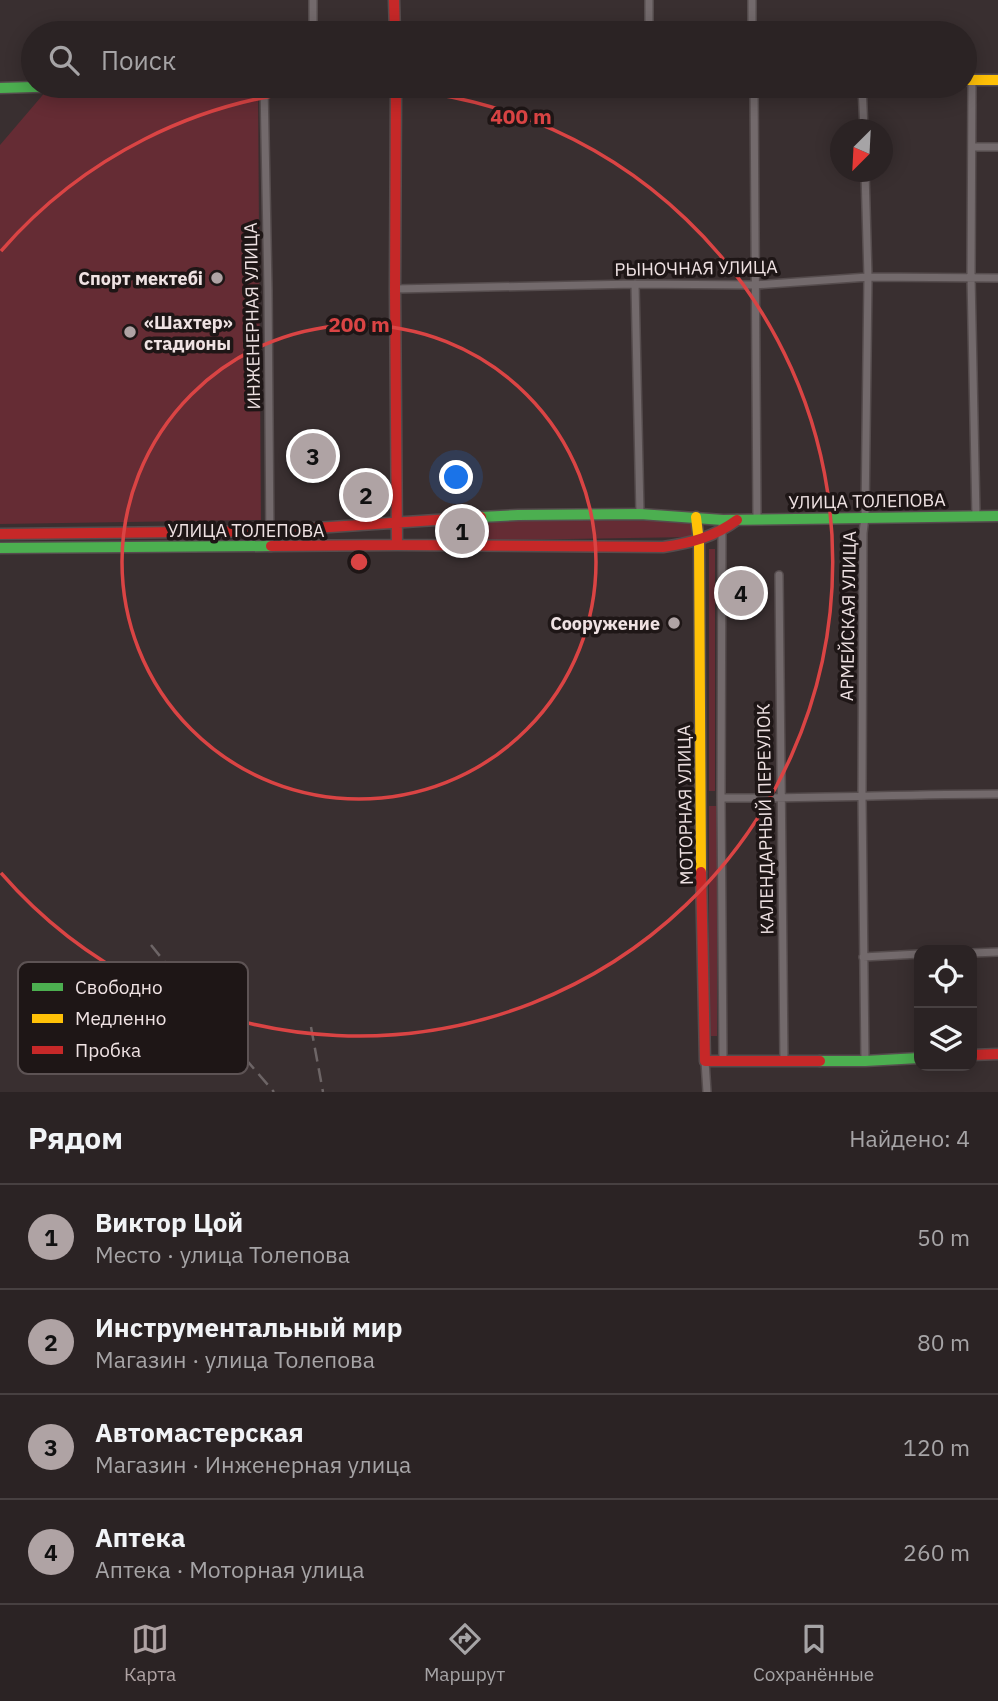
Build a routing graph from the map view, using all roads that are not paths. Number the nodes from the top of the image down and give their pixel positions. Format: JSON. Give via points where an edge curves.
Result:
{"nodes":[{"id":1,"x":313,"y":0,"type":"edge"},
{"id":2,"x":394,"y":0,"type":"edge"},
{"id":3,"x":649,"y":0,"type":"edge"},
{"id":4,"x":752,"y":0,"type":"edge"},
{"id":5,"x":313,"y":21,"type":"edge"},
{"id":6,"x":395,"y":21,"type":"edge"},
{"id":7,"x":649,"y":21,"type":"edge"},
{"id":8,"x":752,"y":21,"type":"edge"},
{"id":9,"x":977,"y":80,"type":"edge"},
{"id":10,"x":998,"y":80,"type":"edge"},
{"id":11,"x":21,"y":87,"type":"edge"},
{"id":12,"x":3,"y":88,"type":"edge"},
{"id":13,"x":264,"y":98,"type":"edge"},
{"id":14,"x":396,"y":98,"type":"edge"},
{"id":15,"x":754,"y":98,"type":"edge"},
{"id":16,"x":863,"y":98,"type":"edge"},
{"id":17,"x":969,"y":98,"type":"edge"},
{"id":18,"x":864,"y":119,"type":"edge"},
{"id":19,"x":972,"y":147,"type":"junction"},
{"id":20,"x":998,"y":147,"type":"edge"},
{"id":21,"x":865,"y":182,"type":"edge"},
{"id":22,"x":971,"y":277,"type":"junction"},
{"id":23,"x":868,"y":278,"type":"junction"},
{"id":24,"x":996,"y":279,"type":"edge"},
{"id":25,"x":635,"y":284,"type":"junction"},
{"id":26,"x":755,"y":285,"type":"junction"},
{"id":27,"x":395,"y":289,"type":"junction"},
{"id":28,"x":640,"y":514,"type":"junction"},
{"id":29,"x":976,"y":516,"type":"junction"},
{"id":30,"x":998,"y":516,"type":"edge"},
{"id":31,"x":696,"y":517,"type":"junction"},
{"id":32,"x":865,"y":517,"type":"junction"},
{"id":33,"x":737,"y":519,"type":"junction"},
{"id":34,"x":757,"y":519,"type":"junction"},
{"id":35,"x":723,"y":520,"type":"junction"},
{"id":36,"x":398,"y":522,"type":"junction"},
{"id":37,"x":270,"y":531,"type":"junction"},
{"id":38,"x":722,"y":532,"type":"junction"},
{"id":39,"x":0,"y":534,"type":"edge"},
{"id":40,"x":699,"y":542,"type":"junction"},
{"id":41,"x":397,"y":545,"type":"junction"},
{"id":42,"x":270,"y":546,"type":"junction"},
{"id":43,"x":0,"y":548,"type":"edge"},
{"id":44,"x":779,"y":575,"type":"dead end"},
{"id":45,"x":998,"y":794,"type":"edge"},
{"id":46,"x":862,"y":797,"type":"junction"},
{"id":47,"x":721,"y":798,"type":"junction"},
{"id":48,"x":780,"y":798,"type":"junction"},
{"id":49,"x":998,"y":951,"type":"edge"},
{"id":50,"x":977,"y":953,"type":"edge"},
{"id":51,"x":914,"y":954,"type":"edge"},
{"id":52,"x":863,"y":957,"type":"junction"},
{"id":53,"x":998,"y":1054,"type":"edge"},
{"id":54,"x":977,"y":1055,"type":"edge"},
{"id":55,"x":914,"y":1058,"type":"edge"},
{"id":56,"x":705,"y":1061,"type":"junction"},
{"id":57,"x":723,"y":1061,"type":"junction"},
{"id":58,"x":865,"y":1061,"type":"junction"},
{"id":59,"x":784,"y":1062,"type":"junction"},
{"id":60,"x":707,"y":1092,"type":"edge"}],
"edges":[{"from":1,"to":5,"type":"street"},
{"from":2,"to":6,"type":"street"},
{"from":3,"to":7,"type":"street"},
{"from":4,"to":8,"type":"street"},
{"from":9,"to":10,"type":"street"},
{"from":11,"to":12,"type":"street"},
{"from":13,"to":37,"type":"street","name":"ИНЖЕНЕРНАЯ УЛИЦА"},
{"from":14,"to":27,"type":"street"},
{"from":15,"to":26,"type":"street"},
{"from":16,"to":18,"type":"street"},
{"from":17,"to":19,"type":"street"},
{"from":19,"to":20,"type":"street"},
{"from":19,"to":22,"type":"street"},
{"from":21,"to":23,"type":"street","name":"АРМЕЙСКАЯ УЛИЦА"},
{"from":22,"to":23,"type":"street","name":"РЫНОЧНАЯ УЛИЦА"},
{"from":22,"to":24,"type":"street","name":"РЫНОЧНАЯ УЛИЦА"},
{"from":22,"to":29,"type":"street"},
{"from":23,"to":26,"type":"street","name":"РЫНОЧНАЯ УЛИЦА"},
{"from":23,"to":32,"type":"street","name":"АРМЕЙСКАЯ УЛИЦА"},
{"from":25,"to":26,"type":"street","name":"РЫНОЧНАЯ УЛИЦА"},
{"from":25,"to":27,"type":"street","name":"РЫНОЧНАЯ УЛИЦА"},
{"from":25,"to":28,"type":"street"},
{"from":26,"to":34,"type":"street"},
{"from":27,"to":36,"type":"street"},
{"from":28,"to":31,"type":"street","name":"УЛИЦА ТОЛЕПОВА"},
{"from":28,"to":36,"type":"street","name":"УЛИЦА ТОЛЕПОВА"},
{"from":29,"to":30,"type":"street","name":"УЛИЦА ТОЛЕПОВА"},
{"from":29,"to":32,"type":"street","name":"УЛИЦА ТОЛЕПОВА"},
{"from":31,"to":35,"type":"street","name":"УЛИЦА ТОЛЕПОВА"},
{"from":31,"to":40,"type":"street","name":"МОТОРНАЯ УЛИЦА"},
{"from":32,"to":34,"type":"street","name":"УЛИЦА ТОЛЕПОВА"},
{"from":32,"to":46,"type":"street","name":"АРМЕЙСКАЯ УЛИЦА"},
{"from":33,"to":34,"type":"street","name":"УЛИЦА ТОЛЕПОВА"},
{"from":33,"to":35,"type":"street","name":"УЛИЦА ТОЛЕПОВА"},
{"from":33,"to":38,"type":"street","name":"УЛИЦА ТОЛЕПОВА"},
{"from":35,"to":38,"type":"street","name":"МОТОРНАЯ УЛИЦА"},
{"from":36,"to":37,"type":"street","name":"УЛИЦА ТОЛЕПОВА"},
{"from":36,"to":41,"type":"street"},
{"from":37,"to":39,"type":"street","name":"УЛИЦА ТОЛЕПОВА"},
{"from":37,"to":42,"type":"street","name":"ИНЖЕНЕРНАЯ УЛИЦА"},
{"from":38,"to":40,"type":"street","name":"УЛИЦА ТОЛЕПОВА"},
{"from":38,"to":47,"type":"street","name":"МОТОРНАЯ УЛИЦА"},
{"from":40,"to":41,"type":"street","name":"УЛИЦА ТОЛЕПОВА","via":[[663,547]]},
{"from":40,"to":56,"type":"street","name":"МОТОРНАЯ УЛИЦА"},
{"from":41,"to":42,"type":"street","name":"УЛИЦА ТОЛЕПОВА"},
{"from":42,"to":43,"type":"street","name":"УЛИЦА ТОЛЕПОВА"},
{"from":44,"to":48,"type":"street","name":"КАЛЕНДАРНЫЙ ПЕРЕУЛОК"},
{"from":45,"to":46,"type":"street"},
{"from":46,"to":48,"type":"street"},
{"from":46,"to":52,"type":"street","name":"АРМЕЙСКАЯ УЛИЦА"},
{"from":47,"to":48,"type":"street"},
{"from":47,"to":57,"type":"street","name":"МОТОРНАЯ УЛИЦА"},
{"from":48,"to":59,"type":"street","name":"КАЛЕНДАРНЫЙ ПЕРЕУЛОК"},
{"from":49,"to":50,"type":"street"},
{"from":51,"to":52,"type":"street"},
{"from":52,"to":58,"type":"street","name":"АРМЕЙСКАЯ УЛИЦА"},
{"from":53,"to":54,"type":"street"},
{"from":55,"to":58,"type":"street"},
{"from":56,"to":57,"type":"street"},
{"from":56,"to":60,"type":"street","name":"МОТОРНАЯ УЛИЦА"},
{"from":57,"to":59,"type":"street"},
{"from":58,"to":59,"type":"street"}]}
